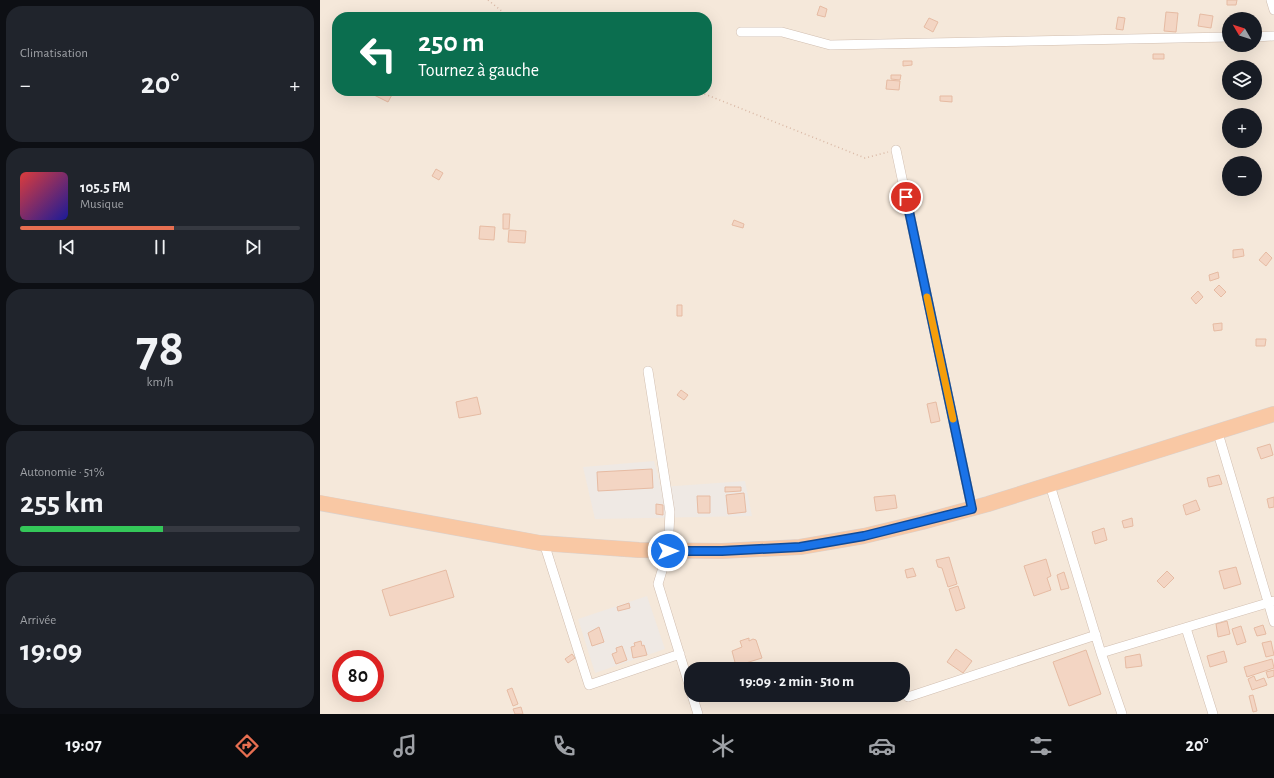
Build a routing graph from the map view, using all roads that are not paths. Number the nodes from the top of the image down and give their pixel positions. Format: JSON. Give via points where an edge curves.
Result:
{"nodes":[{"id":1,"x":1271,"y":0,"type":"edge"},
{"id":2,"x":1274,"y":10,"type":"edge"},
{"id":3,"x":741,"y":32,"type":"dead end"},
{"id":4,"x":1274,"y":36,"type":"edge"},
{"id":5,"x":1222,"y":37,"type":"edge"},
{"id":6,"x":1262,"y":37,"type":"edge"},
{"id":7,"x":896,"y":150,"type":"road end"},
{"id":8,"x":648,"y":371,"type":"dead end"},
{"id":9,"x":1274,"y":414,"type":"edge"},
{"id":10,"x":1218,"y":433,"type":"junction"},
{"id":11,"x":1050,"y":485,"type":"junction"},
{"id":12,"x":320,"y":503,"type":"edge"},
{"id":13,"x":972,"y":509,"type":"junction"},
{"id":14,"x":544,"y":543,"type":"junction"},
{"id":15,"x":668,"y":551,"type":"junction"},
{"id":16,"x":1271,"y":602,"type":"edge"},
{"id":17,"x":1274,"y":622,"type":"edge"},
{"id":18,"x":1186,"y":628,"type":"junction"},
{"id":19,"x":1096,"y":635,"type":"junction"},
{"id":20,"x":1101,"y":653,"type":"junction"},
{"id":21,"x":680,"y":654,"type":"junction"},
{"id":22,"x":684,"y":667,"type":"edge"},
{"id":23,"x":910,"y":696,"type":"edge"},
{"id":24,"x":694,"y":702,"type":"edge"},
{"id":25,"x":698,"y":714,"type":"edge"},
{"id":26,"x":1122,"y":714,"type":"edge"},
{"id":27,"x":1213,"y":714,"type":"edge"}],
"edges":[{"from":1,"to":2,"type":"street"},
{"from":3,"to":5,"type":"street","via":[[782,32],[830,45]]},
{"from":4,"to":6,"type":"street"},
{"from":7,"to":13,"type":"street"},
{"from":8,"to":15,"type":"street","via":[[670,512]]},
{"from":9,"to":10,"type":"highway"},
{"from":10,"to":11,"type":"highway"},
{"from":10,"to":16,"type":"street"},
{"from":11,"to":13,"type":"highway"},
{"from":11,"to":19,"type":"street"},
{"from":12,"to":14,"type":"highway"},
{"from":13,"to":15,"type":"highway","via":[[871,534],[800,547]]},
{"from":14,"to":15,"type":"highway"},
{"from":14,"to":21,"type":"street","via":[[589,685]]},
{"from":15,"to":21,"type":"street","via":[[658,584]]},
{"from":16,"to":17,"type":"street"},
{"from":16,"to":18,"type":"street"},
{"from":18,"to":20,"type":"street"},
{"from":18,"to":27,"type":"street"},
{"from":19,"to":20,"type":"street"},
{"from":19,"to":23,"type":"street"},
{"from":20,"to":26,"type":"street"},
{"from":21,"to":22,"type":"street"},
{"from":24,"to":25,"type":"street"}]}
